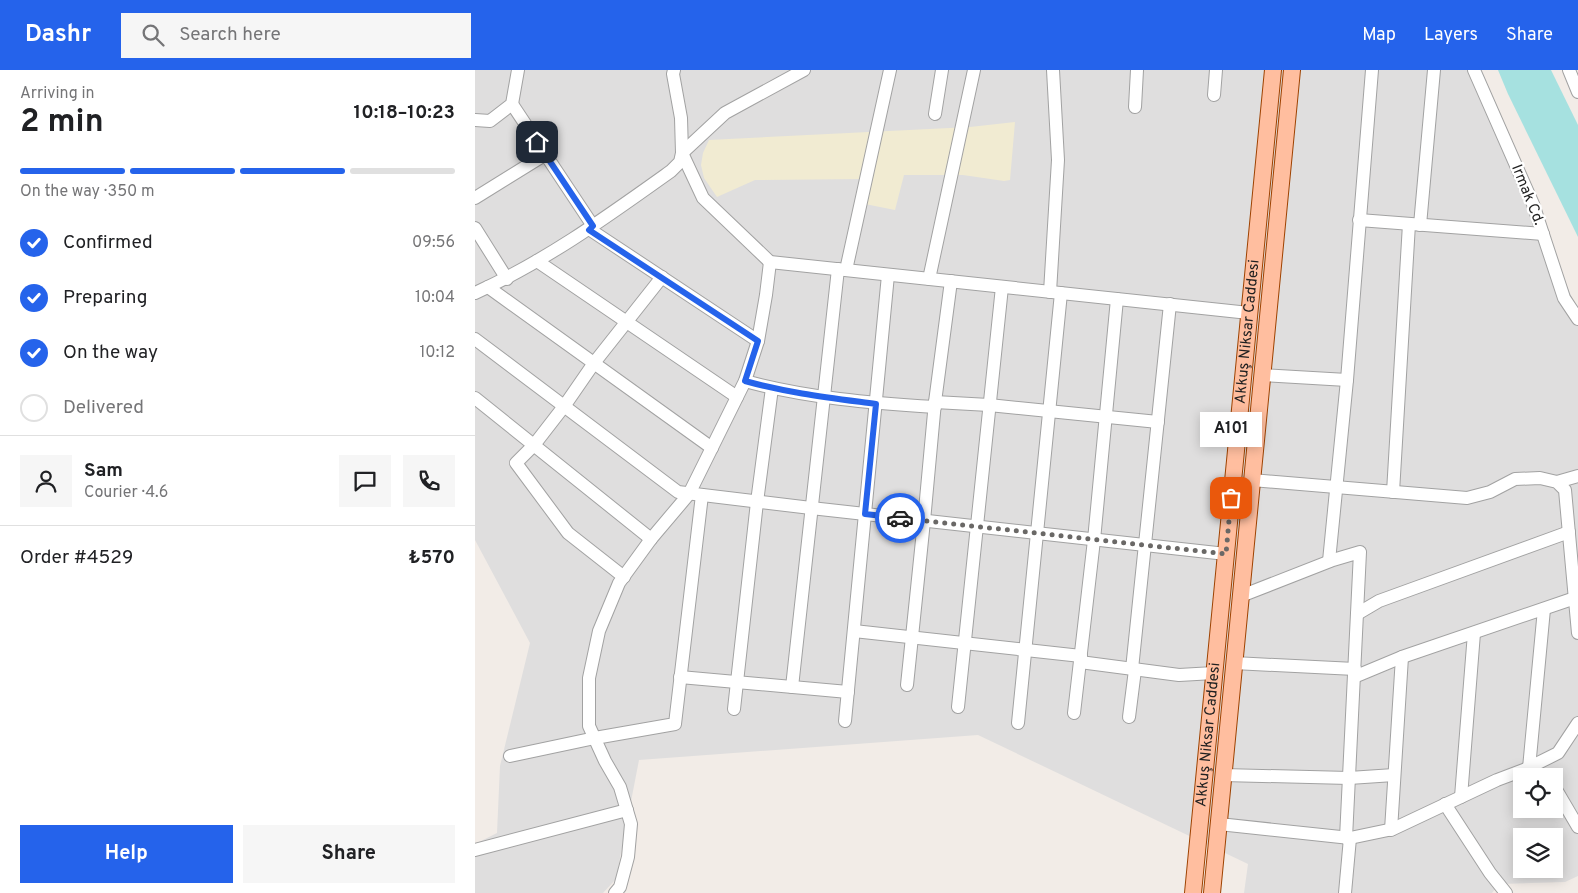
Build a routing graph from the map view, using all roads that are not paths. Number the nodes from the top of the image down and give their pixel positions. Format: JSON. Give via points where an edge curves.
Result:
{"nodes":[{"id":1,"x":518,"y":70,"type":"edge"},
{"id":2,"x":804,"y":70,"type":"edge"},
{"id":3,"x":890,"y":70,"type":"edge"},
{"id":4,"x":942,"y":70,"type":"edge"},
{"id":5,"x":974,"y":70,"type":"edge"},
{"id":6,"x":1053,"y":70,"type":"edge"},
{"id":7,"x":1137,"y":70,"type":"edge"},
{"id":8,"x":1216,"y":70,"type":"edge"},
{"id":9,"x":1273,"y":70,"type":"edge"},
{"id":10,"x":1292,"y":70,"type":"edge"},
{"id":11,"x":1372,"y":70,"type":"edge"},
{"id":12,"x":1433,"y":70,"type":"edge"},
{"id":13,"x":1474,"y":70,"type":"edge"},
{"id":14,"x":1569,"y":70,"type":"edge"},
{"id":15,"x":671,"y":71,"type":"edge"},
{"id":16,"x":1578,"y":92,"type":"edge"},
{"id":17,"x":1214,"y":95,"type":"dead end"},
{"id":18,"x":512,"y":104,"type":"junction"},
{"id":19,"x":1135,"y":107,"type":"dead end"},
{"id":20,"x":935,"y":114,"type":"dead end"},
{"id":21,"x":475,"y":120,"type":"edge"},
{"id":22,"x":682,"y":153,"type":"junction"},
{"id":23,"x":545,"y":154,"type":"junction"},
{"id":24,"x":475,"y":198,"type":"edge"},
{"id":25,"x":1359,"y":220,"type":"junction"},
{"id":26,"x":1414,"y":224,"type":"junction"},
{"id":27,"x":475,"y":228,"type":"edge"},
{"id":28,"x":591,"y":228,"type":"junction"},
{"id":29,"x":1543,"y":234,"type":"junction"},
{"id":30,"x":537,"y":261,"type":"junction"},
{"id":31,"x":770,"y":262,"type":"junction"},
{"id":32,"x":842,"y":270,"type":"junction"},
{"id":33,"x":888,"y":275,"type":"junction"},
{"id":34,"x":662,"y":277,"type":"junction"},
{"id":35,"x":507,"y":279,"type":"junction"},
{"id":36,"x":929,"y":279,"type":"junction"},
{"id":37,"x":951,"y":281,"type":"junction"},
{"id":38,"x":489,"y":287,"type":"junction"},
{"id":39,"x":1002,"y":287,"type":"junction"},
{"id":40,"x":1056,"y":292,"type":"junction"},
{"id":41,"x":475,"y":293,"type":"edge"},
{"id":42,"x":1117,"y":299,"type":"junction"},
{"id":43,"x":1170,"y":304,"type":"junction"},
{"id":44,"x":1249,"y":313,"type":"junction"},
{"id":45,"x":1578,"y":319,"type":"edge"},
{"id":46,"x":626,"y":322,"type":"junction"},
{"id":47,"x":475,"y":339,"type":"edge"},
{"id":48,"x":758,"y":341,"type":"junction"},
{"id":49,"x":595,"y":363,"type":"junction"},
{"id":50,"x":1263,"y":375,"type":"junction"},
{"id":51,"x":1347,"y":380,"type":"junction"},
{"id":52,"x":745,"y":381,"type":"junction"},
{"id":53,"x":772,"y":388,"type":"junction"},
{"id":54,"x":737,"y":397,"type":"junction"},
{"id":55,"x":475,"y":398,"type":"edge"},
{"id":56,"x":824,"y":398,"type":"junction"},
{"id":57,"x":876,"y":404,"type":"junction"},
{"id":58,"x":935,"y":404,"type":"junction"},
{"id":59,"x":565,"y":406,"type":"junction"},
{"id":60,"x":989,"y":406,"type":"junction"},
{"id":61,"x":1049,"y":411,"type":"junction"},
{"id":62,"x":1106,"y":417,"type":"junction"},
{"id":63,"x":1158,"y":422,"type":"junction"},
{"id":64,"x":534,"y":445,"type":"junction"},
{"id":65,"x":712,"y":448,"type":"junction"},
{"id":66,"x":1578,"y":476,"type":"edge"},
{"id":67,"x":1252,"y":480,"type":"junction"},
{"id":68,"x":1557,"y":482,"type":"junction"},
{"id":69,"x":1337,"y":488,"type":"junction"},
{"id":70,"x":1393,"y":492,"type":"junction"},
{"id":71,"x":696,"y":495,"type":"junction"},
{"id":72,"x":757,"y":502,"type":"junction"},
{"id":73,"x":811,"y":508,"type":"junction"},
{"id":74,"x":865,"y":514,"type":"junction"},
{"id":75,"x":925,"y":521,"type":"junction"},
{"id":76,"x":977,"y":527,"type":"junction"},
{"id":77,"x":1569,"y":532,"type":"junction"},
{"id":78,"x":1037,"y":534,"type":"junction"},
{"id":79,"x":651,"y":539,"type":"junction"},
{"id":80,"x":1094,"y":540,"type":"junction"},
{"id":81,"x":1145,"y":546,"type":"junction"},
{"id":82,"x":1226,"y":554,"type":"junction"},
{"id":83,"x":1329,"y":562,"type":"junction"},
{"id":84,"x":624,"y":577,"type":"junction"},
{"id":85,"x":1241,"y":596,"type":"junction"},
{"id":86,"x":1575,"y":598,"type":"junction"},
{"id":87,"x":1544,"y":609,"type":"junction"},
{"id":88,"x":1357,"y":614,"type":"junction"},
{"id":89,"x":854,"y":631,"type":"junction"},
{"id":90,"x":1578,"y":632,"type":"edge"},
{"id":91,"x":1474,"y":633,"type":"junction"},
{"id":92,"x":912,"y":638,"type":"junction"},
{"id":93,"x":964,"y":644,"type":"junction"},
{"id":94,"x":1025,"y":651,"type":"junction"},
{"id":95,"x":1402,"y":657,"type":"junction"},
{"id":96,"x":1080,"y":659,"type":"junction"},
{"id":97,"x":1234,"y":663,"type":"junction"},
{"id":98,"x":1134,"y":670,"type":"junction"},
{"id":99,"x":1214,"y":673,"type":"junction"},
{"id":100,"x":1354,"y":673,"type":"junction"},
{"id":101,"x":680,"y":677,"type":"junction"},
{"id":102,"x":737,"y":682,"type":"junction"},
{"id":103,"x":907,"y":685,"type":"dead end"},
{"id":104,"x":792,"y":687,"type":"junction"},
{"id":105,"x":848,"y":692,"type":"junction"},
{"id":106,"x":958,"y":707,"type":"dead end"},
{"id":107,"x":734,"y":709,"type":"dead end"},
{"id":108,"x":1074,"y":713,"type":"dead end"},
{"id":109,"x":1129,"y":716,"type":"dead end"},
{"id":110,"x":845,"y":721,"type":"dead end"},
{"id":111,"x":1017,"y":723,"type":"dead end"},
{"id":112,"x":1578,"y":723,"type":"edge"},
{"id":113,"x":595,"y":738,"type":"junction"},
{"id":114,"x":510,"y":756,"type":"dead end"},
{"id":115,"x":1528,"y":768,"type":"joint"},
{"id":116,"x":1513,"y":774,"type":"edge"},
{"id":117,"x":1223,"y":775,"type":"junction"},
{"id":118,"x":1394,"y":775,"type":"junction"},
{"id":119,"x":1349,"y":778,"type":"junction"},
{"id":120,"x":1461,"y":797,"type":"junction"},
{"id":121,"x":1563,"y":801,"type":"edge"},
{"id":122,"x":1445,"y":804,"type":"junction"},
{"id":123,"x":627,"y":810,"type":"junction"},
{"id":124,"x":1219,"y":824,"type":"junction"},
{"id":125,"x":1578,"y":827,"type":"edge"},
{"id":126,"x":1391,"y":830,"type":"junction"},
{"id":127,"x":1348,"y":838,"type":"junction"},
{"id":128,"x":475,"y":850,"type":"edge"},
{"id":129,"x":615,"y":893,"type":"edge"},
{"id":130,"x":1193,"y":893,"type":"edge"},
{"id":131,"x":1212,"y":893,"type":"edge"},
{"id":132,"x":1345,"y":893,"type":"edge"},
{"id":133,"x":1506,"y":893,"type":"edge"}],
"edges":[{"from":1,"to":18,"type":"street"},
{"from":2,"to":22,"type":"street","via":[[725,113]]},
{"from":3,"to":32,"type":"street"},
{"from":4,"to":20,"type":"street"},
{"from":5,"to":36,"type":"street"},
{"from":6,"to":40,"type":"street","via":[[1059,160]]},
{"from":7,"to":19,"type":"street"},
{"from":8,"to":17,"type":"street"},
{"from":9,"to":44,"type":"main road","name":"Akkuş Niksar Caddesi"},
{"from":10,"to":50,"type":"main road","name":"Akkuş Niksar Caddesi"},
{"from":11,"to":25,"type":"street"},
{"from":12,"to":26,"type":"street"},
{"from":13,"to":29,"type":"street","name":"Irmak Cd."},
{"from":14,"to":16,"type":"street"},
{"from":15,"to":22,"type":"street","via":[[681,118]]},
{"from":18,"to":21,"type":"street","via":[[490,120]]},
{"from":18,"to":23,"type":"street"},
{"from":22,"to":28,"type":"street","via":[[680,162],[671,171]]},
{"from":22,"to":31,"type":"street","via":[[703,198]]},
{"from":23,"to":24,"type":"street"},
{"from":23,"to":28,"type":"street"},
{"from":25,"to":26,"type":"street"},
{"from":25,"to":51,"type":"street"},
{"from":26,"to":29,"type":"street"},
{"from":26,"to":70,"type":"street","via":[[1401,339]]},
{"from":27,"to":35,"type":"street"},
{"from":28,"to":30,"type":"street"},
{"from":28,"to":34,"type":"street"},
{"from":29,"to":45,"type":"street","name":"Irmak Cd.","via":[[1564,298]]},
{"from":30,"to":35,"type":"street"},
{"from":30,"to":46,"type":"street"},
{"from":31,"to":32,"type":"street"},
{"from":31,"to":48,"type":"street"},
{"from":32,"to":33,"type":"street"},
{"from":32,"to":56,"type":"street"},
{"from":33,"to":36,"type":"street"},
{"from":33,"to":57,"type":"street"},
{"from":34,"to":46,"type":"street"},
{"from":34,"to":48,"type":"street"},
{"from":35,"to":38,"type":"street"},
{"from":36,"to":37,"type":"street"},
{"from":37,"to":39,"type":"street"},
{"from":37,"to":58,"type":"street"},
{"from":38,"to":41,"type":"street"},
{"from":38,"to":49,"type":"street"},
{"from":39,"to":40,"type":"street"},
{"from":39,"to":60,"type":"street"},
{"from":40,"to":42,"type":"street"},
{"from":40,"to":61,"type":"street"},
{"from":42,"to":43,"type":"street"},
{"from":42,"to":62,"type":"street"},
{"from":43,"to":44,"type":"street"},
{"from":43,"to":63,"type":"street"},
{"from":44,"to":82,"type":"main road","name":"Akkuş Niksar Caddesi"},
{"from":46,"to":49,"type":"street"},
{"from":46,"to":54,"type":"street"},
{"from":47,"to":59,"type":"street"},
{"from":48,"to":52,"type":"street"},
{"from":49,"to":59,"type":"street"},
{"from":49,"to":65,"type":"street"},
{"from":50,"to":51,"type":"street"},
{"from":50,"to":67,"type":"main road","name":"Akkuş Niksar Caddesi"},
{"from":51,"to":69,"type":"street"},
{"from":52,"to":53,"type":"street"},
{"from":52,"to":54,"type":"street"},
{"from":53,"to":56,"type":"street"},
{"from":53,"to":72,"type":"street"},
{"from":54,"to":65,"type":"street"},
{"from":55,"to":64,"type":"street"},
{"from":56,"to":57,"type":"street"},
{"from":56,"to":73,"type":"street"},
{"from":57,"to":58,"type":"street"},
{"from":57,"to":74,"type":"street"},
{"from":58,"to":60,"type":"street"},
{"from":58,"to":75,"type":"street"},
{"from":59,"to":64,"type":"street"},
{"from":59,"to":71,"type":"street","via":[[678,492]]},
{"from":60,"to":61,"type":"street"},
{"from":60,"to":76,"type":"street"},
{"from":61,"to":62,"type":"street"},
{"from":61,"to":78,"type":"street"},
{"from":62,"to":63,"type":"street"},
{"from":62,"to":80,"type":"street"},
{"from":63,"to":81,"type":"street"},
{"from":64,"to":79,"type":"street"},
{"from":64,"to":84,"type":"street","via":[[515,464],[568,533]]},
{"from":65,"to":71,"type":"street"},
{"from":66,"to":68,"type":"street"},
{"from":67,"to":69,"type":"street"},
{"from":67,"to":85,"type":"main road","name":"Akkuş Niksar Caddesi"},
{"from":68,"to":70,"type":"street","via":[[1540,478],[1515,479],[1490,492],[1467,498]]},
{"from":68,"to":77,"type":"street","via":[[1565,490]]},
{"from":69,"to":70,"type":"street"},
{"from":69,"to":83,"type":"street"},
{"from":71,"to":72,"type":"street"},
{"from":71,"to":79,"type":"street"},
{"from":71,"to":101,"type":"street"},
{"from":72,"to":73,"type":"street"},
{"from":72,"to":102,"type":"street"},
{"from":73,"to":74,"type":"street"},
{"from":73,"to":104,"type":"street"},
{"from":74,"to":75,"type":"street"},
{"from":74,"to":89,"type":"street"},
{"from":75,"to":76,"type":"street"},
{"from":75,"to":92,"type":"street"},
{"from":76,"to":78,"type":"street"},
{"from":76,"to":93,"type":"street"},
{"from":77,"to":86,"type":"street"},
{"from":77,"to":88,"type":"street","via":[[1379,601]]},
{"from":78,"to":80,"type":"street"},
{"from":78,"to":94,"type":"street"},
{"from":79,"to":84,"type":"street"},
{"from":80,"to":81,"type":"street"},
{"from":80,"to":96,"type":"street"},
{"from":81,"to":82,"type":"street"},
{"from":81,"to":98,"type":"street"},
{"from":82,"to":99,"type":"main road","name":"Akkuş Niksar Caddesi"},
{"from":83,"to":85,"type":"street"},
{"from":83,"to":88,"type":"street","via":[[1360,552]]},
{"from":84,"to":113,"type":"street","via":[[599,631],[589,678],[589,726]]},
{"from":85,"to":97,"type":"main road","name":"Akkuş Niksar Caddesi"},
{"from":86,"to":87,"type":"street"},
{"from":86,"to":90,"type":"street"},
{"from":87,"to":91,"type":"street"},
{"from":87,"to":115,"type":"street"},
{"from":88,"to":100,"type":"street"},
{"from":89,"to":92,"type":"street"},
{"from":89,"to":105,"type":"street"},
{"from":91,"to":95,"type":"street"},
{"from":91,"to":120,"type":"street"},
{"from":92,"to":93,"type":"street"},
{"from":92,"to":103,"type":"street"},
{"from":93,"to":94,"type":"street"},
{"from":93,"to":106,"type":"street"},
{"from":94,"to":96,"type":"street"},
{"from":94,"to":111,"type":"street"},
{"from":95,"to":100,"type":"street"},
{"from":95,"to":118,"type":"street"},
{"from":96,"to":98,"type":"street"},
{"from":96,"to":108,"type":"street"},
{"from":97,"to":100,"type":"street"},
{"from":97,"to":117,"type":"main road","name":"Akkuş Niksar Caddesi"},
{"from":98,"to":99,"type":"street","via":[[1179,675]]},
{"from":98,"to":109,"type":"street"},
{"from":99,"to":130,"type":"main road","name":"Akkuş Niksar Caddesi"},
{"from":100,"to":119,"type":"street"},
{"from":101,"to":102,"type":"street"},
{"from":101,"to":113,"type":"street","via":[[675,724]]},
{"from":102,"to":104,"type":"street"},
{"from":102,"to":107,"type":"street"},
{"from":104,"to":105,"type":"street"},
{"from":105,"to":110,"type":"street"},
{"from":112,"to":115,"type":"street","via":[[1557,753]]},
{"from":113,"to":114,"type":"street"},
{"from":113,"to":123,"type":"street","via":[[620,787]]},
{"from":116,"to":120,"type":"street"},
{"from":117,"to":119,"type":"street"},
{"from":117,"to":124,"type":"main road","name":"Akkuş Niksar Caddesi"},
{"from":118,"to":119,"type":"street"},
{"from":118,"to":126,"type":"street"},
{"from":119,"to":127,"type":"street"},
{"from":120,"to":122,"type":"street"},
{"from":121,"to":125,"type":"street"},
{"from":122,"to":126,"type":"street"},
{"from":122,"to":133,"type":"street"},
{"from":123,"to":128,"type":"street"},
{"from":123,"to":129,"type":"street","via":[[631,824],[628,857]]},
{"from":124,"to":127,"type":"street"},
{"from":124,"to":131,"type":"main road","name":"Akkuş Niksar Caddesi"},
{"from":126,"to":127,"type":"street"},
{"from":127,"to":132,"type":"street"}]}
